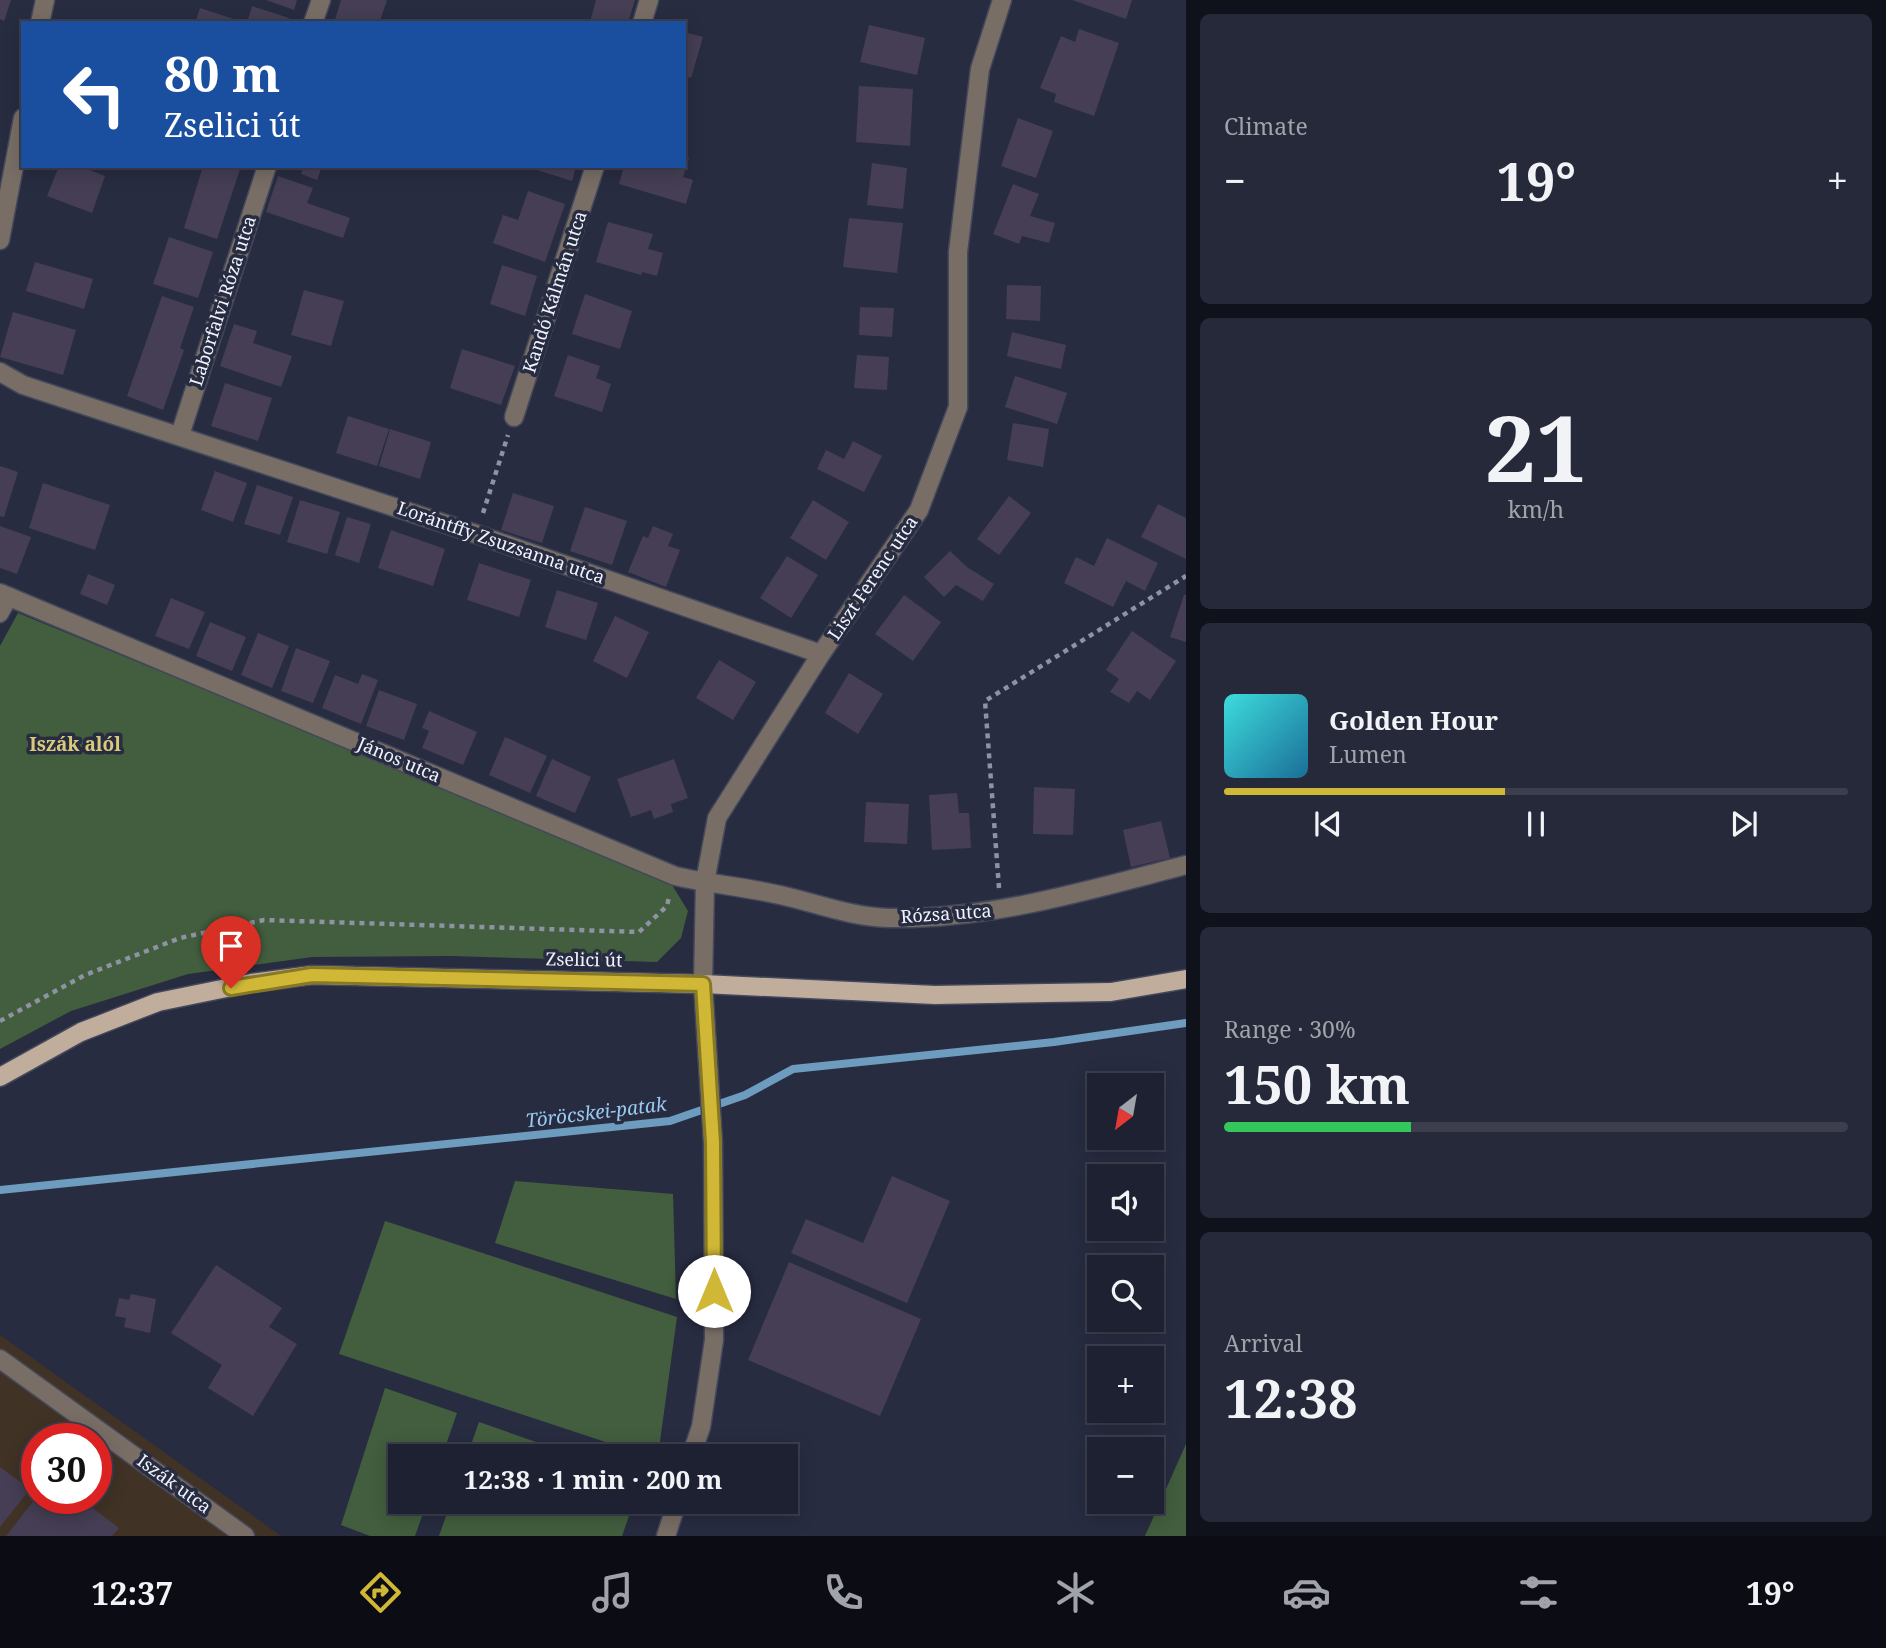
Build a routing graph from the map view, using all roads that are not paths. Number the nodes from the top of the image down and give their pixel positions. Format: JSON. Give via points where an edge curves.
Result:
{"nodes":[{"id":1,"x":44,"y":0,"type":"edge"},
{"id":2,"x":321,"y":0,"type":"edge"},
{"id":3,"x":649,"y":0,"type":"edge"},
{"id":4,"x":1002,"y":0,"type":"edge"},
{"id":5,"x":40,"y":21,"type":"edge"},
{"id":6,"x":314,"y":21,"type":"edge"},
{"id":7,"x":643,"y":21,"type":"edge"},
{"id":8,"x":21,"y":129,"type":"edge"},
{"id":9,"x":266,"y":168,"type":"edge"},
{"id":10,"x":594,"y":168,"type":"edge"},
{"id":11,"x":0,"y":240,"type":"edge"},
{"id":12,"x":0,"y":372,"type":"edge"},
{"id":13,"x":514,"y":417,"type":"road end"},
{"id":14,"x":180,"y":435,"type":"junction"},
{"id":15,"x":5,"y":595,"type":"edge"},
{"id":16,"x":0,"y":614,"type":"edge"},
{"id":17,"x":821,"y":654,"type":"junction"},
{"id":18,"x":1186,"y":865,"type":"edge"},
{"id":19,"x":705,"y":882,"type":"junction"},
{"id":20,"x":1186,"y":979,"type":"edge"},
{"id":21,"x":703,"y":984,"type":"junction"},
{"id":22,"x":0,"y":1077,"type":"edge"},
{"id":23,"x":0,"y":1359,"type":"edge"},
{"id":24,"x":695,"y":1444,"type":"edge"},
{"id":25,"x":673,"y":1514,"type":"edge"},
{"id":26,"x":246,"y":1536,"type":"edge"},
{"id":27,"x":666,"y":1536,"type":"edge"}],
"edges":[{"from":1,"to":5,"type":"street"},
{"from":2,"to":6,"type":"street"},
{"from":3,"to":7,"type":"street"},
{"from":4,"to":17,"type":"street","name":"Liszt Ferenc utca","via":[[980,69],[958,252],[958,407],[919,510]]},
{"from":8,"to":11,"type":"street"},
{"from":9,"to":14,"type":"street","name":"Laborfalvi Róza utca"},
{"from":10,"to":13,"type":"street","name":"Kandó Kálmán utca"},
{"from":12,"to":14,"type":"street","name":"Lorántffy Zsuzsanna utca","via":[[23,385]]},
{"from":14,"to":17,"type":"street","name":"Lorántffy Zsuzsanna utca"},
{"from":15,"to":16,"type":"lane"},
{"from":15,"to":19,"type":"street","name":"János utca","via":[[675,876]]},
{"from":17,"to":19,"type":"street","name":"Liszt Ferenc utca","via":[[717,818]]},
{"from":18,"to":19,"type":"street","name":"Rózsa utca","via":[[1062,897],[944,917],[886,918],[844,912]]},
{"from":19,"to":21,"type":"street"},
{"from":20,"to":21,"type":"main road","name":"Zselici út","via":[[1111,992],[935,995]]},
{"from":21,"to":22,"type":"main road","name":"Zselici út","via":[[312,975],[251,983],[158,1002],[81,1032]]},
{"from":21,"to":24,"type":"street","via":[[713,1143],[714,1340]]},
{"from":23,"to":26,"type":"street","name":"Iszák utca"},
{"from":25,"to":27,"type":"street"}]}
